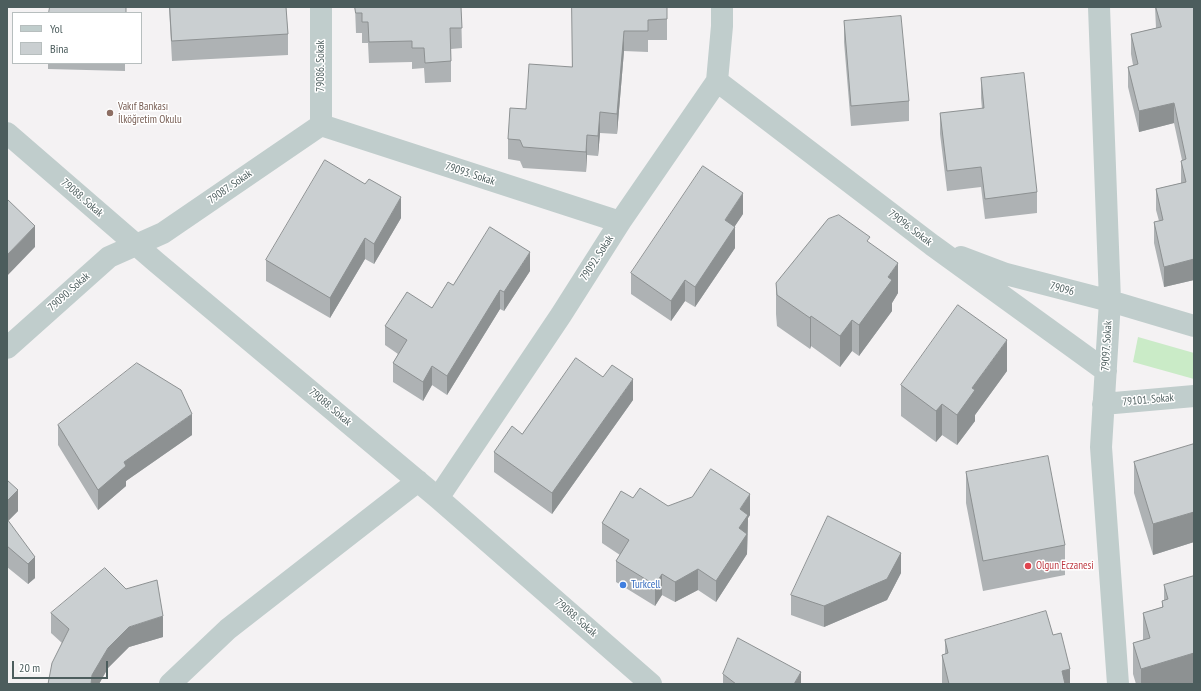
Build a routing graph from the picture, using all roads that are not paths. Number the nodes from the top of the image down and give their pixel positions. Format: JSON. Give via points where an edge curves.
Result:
{"nodes":[{"id":1,"x":321,"y":7,"type":"edge"},
{"id":2,"x":722,"y":7,"type":"edge"},
{"id":3,"x":1099,"y":7,"type":"edge"},
{"id":4,"x":716,"y":81,"type":"junction"},
{"id":5,"x":321,"y":125,"type":"junction"},
{"id":6,"x":7,"y":133,"type":"edge"},
{"id":7,"x":620,"y":222,"type":"junction"},
{"id":8,"x":137,"y":245,"type":"junction"},
{"id":9,"x":932,"y":245,"type":"junction"},
{"id":10,"x":1110,"y":301,"type":"junction"},
{"id":11,"x":1194,"y":326,"type":"edge"},
{"id":12,"x":7,"y":348,"type":"edge"},
{"id":13,"x":1106,"y":371,"type":"junction"},
{"id":14,"x":1194,"y":396,"type":"edge"},
{"id":15,"x":1103,"y":404,"type":"junction"},
{"id":16,"x":418,"y":481,"type":"junction"},
{"id":17,"x":438,"y":498,"type":"junction"},
{"id":18,"x":170,"y":684,"type":"edge"},
{"id":19,"x":651,"y":684,"type":"edge"},
{"id":20,"x":1118,"y":684,"type":"edge"}],
"edges":[{"from":1,"to":5,"type":"street","name":"79086. Sokak"},
{"from":2,"to":4,"type":"street","name":"79092. Sokak"},
{"from":3,"to":10,"type":"street","name":"79097. Sokak"},
{"from":4,"to":7,"type":"street","name":"79092. Sokak"},
{"from":4,"to":9,"type":"street","name":"79096. Sokak"},
{"from":5,"to":7,"type":"street","name":"79093. Sokak"},
{"from":5,"to":8,"type":"street","name":"79087. Sokak","via":[[163,233]]},
{"from":6,"to":8,"type":"street","name":"79088. Sokak"},
{"from":7,"to":17,"type":"street","name":"79092. Sokak","via":[[561,316]]},
{"from":8,"to":12,"type":"street","name":"79090. Sokak","via":[[109,256]]},
{"from":8,"to":16,"type":"street","name":"79088. Sokak"},
{"from":9,"to":10,"type":"street","name":"79096","via":[[1006,274]]},
{"from":9,"to":13,"type":"street","name":"79096. Sokak"},
{"from":10,"to":11,"type":"street","name":"79096"},
{"from":10,"to":13,"type":"street","name":"79097. Sokak"},
{"from":13,"to":15,"type":"street","name":"79097. Sokak"},
{"from":14,"to":15,"type":"street","name":"79101. Sokak"},
{"from":15,"to":20,"type":"street","name":"79097. Sokak","via":[[1101,447]]},
{"from":16,"to":17,"type":"street","name":"79088. Sokak"},
{"from":16,"to":18,"type":"street","via":[[228,629]]},
{"from":17,"to":19,"type":"street","name":"79088. Sokak"}]}
